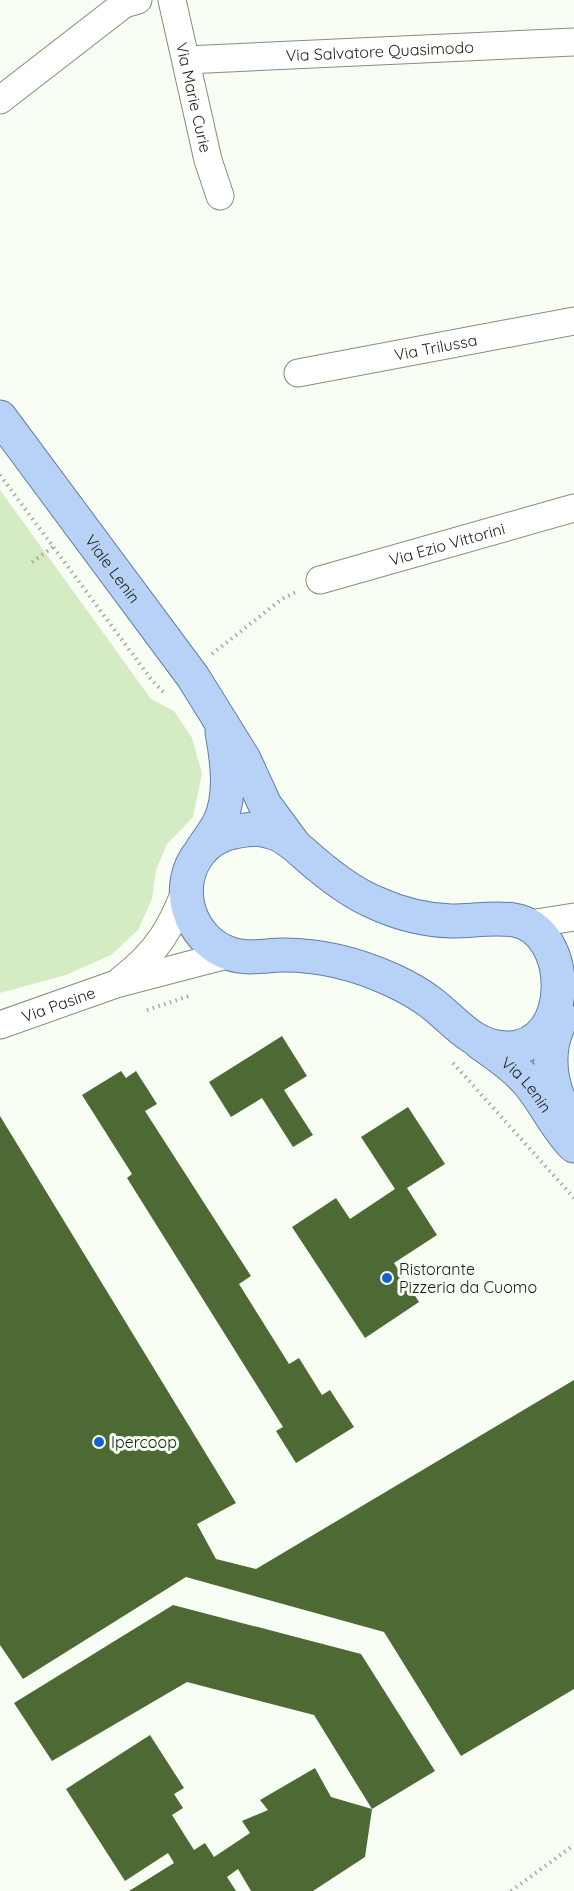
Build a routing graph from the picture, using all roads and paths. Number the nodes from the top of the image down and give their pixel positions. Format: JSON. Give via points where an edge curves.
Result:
{"nodes":[{"id":1,"x":138,"y":0,"type":"edge"},
{"id":2,"x":172,"y":0,"type":"edge"},
{"id":3,"x":574,"y":42,"type":"edge"},
{"id":4,"x":186,"y":60,"type":"junction"},
{"id":5,"x":0,"y":100,"type":"edge"},
{"id":6,"x":220,"y":196,"type":"dead end"},
{"id":7,"x":574,"y":321,"type":"edge"},
{"id":8,"x":298,"y":373,"type":"dead end"},
{"id":9,"x":0,"y":417,"type":"edge"},
{"id":10,"x":0,"y":475,"type":"edge"},
{"id":11,"x":574,"y":508,"type":"edge"},
{"id":12,"x":53,"y":547,"type":"junction"},
{"id":13,"x":32,"y":562,"type":"dead end"},
{"id":14,"x":320,"y":580,"type":"joint"},
{"id":15,"x":179,"y":658,"type":"junction"},
{"id":16,"x":151,"y":679,"type":"junction"},
{"id":17,"x":168,"y":697,"type":"dead end"},
{"id":18,"x":221,"y":722,"type":"junction"},
{"id":19,"x":296,"y":847,"type":"junction"},
{"id":20,"x":201,"y":851,"type":"junction"},
{"id":21,"x":186,"y":889,"type":"junction"},
{"id":22,"x":574,"y":917,"type":"edge"},
{"id":23,"x":530,"y":924,"type":"junction"},
{"id":24,"x":231,"y":954,"type":"junction"},
{"id":25,"x":116,"y":984,"type":"junction"},
{"id":26,"x":194,"y":994,"type":"dead end"},
{"id":27,"x":569,"y":1002,"type":"edge"},
{"id":28,"x":147,"y":1010,"type":"dead end"},
{"id":29,"x":0,"y":1025,"type":"edge"},
{"id":30,"x":458,"y":1046,"type":"junction"},
{"id":31,"x":574,"y":1128,"type":"edge"},
{"id":32,"x":574,"y":1146,"type":"edge"},
{"id":33,"x":574,"y":1198,"type":"edge"},
{"id":34,"x":574,"y":1845,"type":"edge"},
{"id":35,"x":511,"y":1891,"type":"edge"}],
"edges":[{"from":1,"to":5,"type":"street","via":[[124,4]]},
{"from":2,"to":4,"type":"street","name":"Via Marie Curie"},
{"from":3,"to":4,"type":"street","name":"Via Salvatore Quasimodo"},
{"from":4,"to":6,"type":"street","name":"Via Marie Curie"},
{"from":7,"to":8,"type":"street","name":"Via Trilussa"},
{"from":9,"to":15,"type":"main road","name":"Viale Lenin"},
{"from":10,"to":12,"type":"path"},
{"from":11,"to":14,"type":"street","name":"Via Ezio Vittorini"},
{"from":12,"to":13,"type":"path"},
{"from":12,"to":16,"type":"path"},
{"from":14,"to":15,"type":"path","via":[[282,599],[207,657],[198,644]]},
{"from":15,"to":16,"type":"path"},
{"from":15,"to":18,"type":"main road","name":"Viale Lenin"},
{"from":16,"to":17,"type":"path"},
{"from":18,"to":19,"type":"main road","name":"Viale Lenin","via":[[265,805]]},
{"from":18,"to":20,"type":"main road","via":[[226,791],[220,820]]},
{"from":19,"to":20,"type":"main road","via":[[279,835],[258,829],[237,830],[217,837]]},
{"from":19,"to":23,"type":"main road","via":[[348,888],[400,913],[450,921],[515,920]]},
{"from":20,"to":21,"type":"main road","via":[[190,869]]},
{"from":21,"to":24,"type":"main road","via":[[188,910],[198,929],[212,944]]},
{"from":21,"to":25,"type":"street","via":[[159,945]]},
{"from":22,"to":23,"type":"street"},
{"from":23,"to":27,"type":"main road","via":[[553,938],[565,956],[571,976]]},
{"from":24,"to":25,"type":"street","name":"Via Pasine"},
{"from":24,"to":30,"type":"main road","via":[[310,956],[345,962],[408,988],[430,1002]]},
{"from":25,"to":29,"type":"street","name":"Via Pasine"},
{"from":26,"to":28,"type":"path"},
{"from":27,"to":30,"type":"main road","via":[[548,1034],[529,1044],[508,1048]]},
{"from":27,"to":31,"type":"main road","name":"Via Lenin","via":[[554,1032],[550,1070],[559,1102]]},
{"from":30,"to":32,"type":"main road","name":"Via Lenin","via":[[518,1073]]},
{"from":30,"to":33,"type":"path"},
{"from":34,"to":35,"type":"path"}]}
